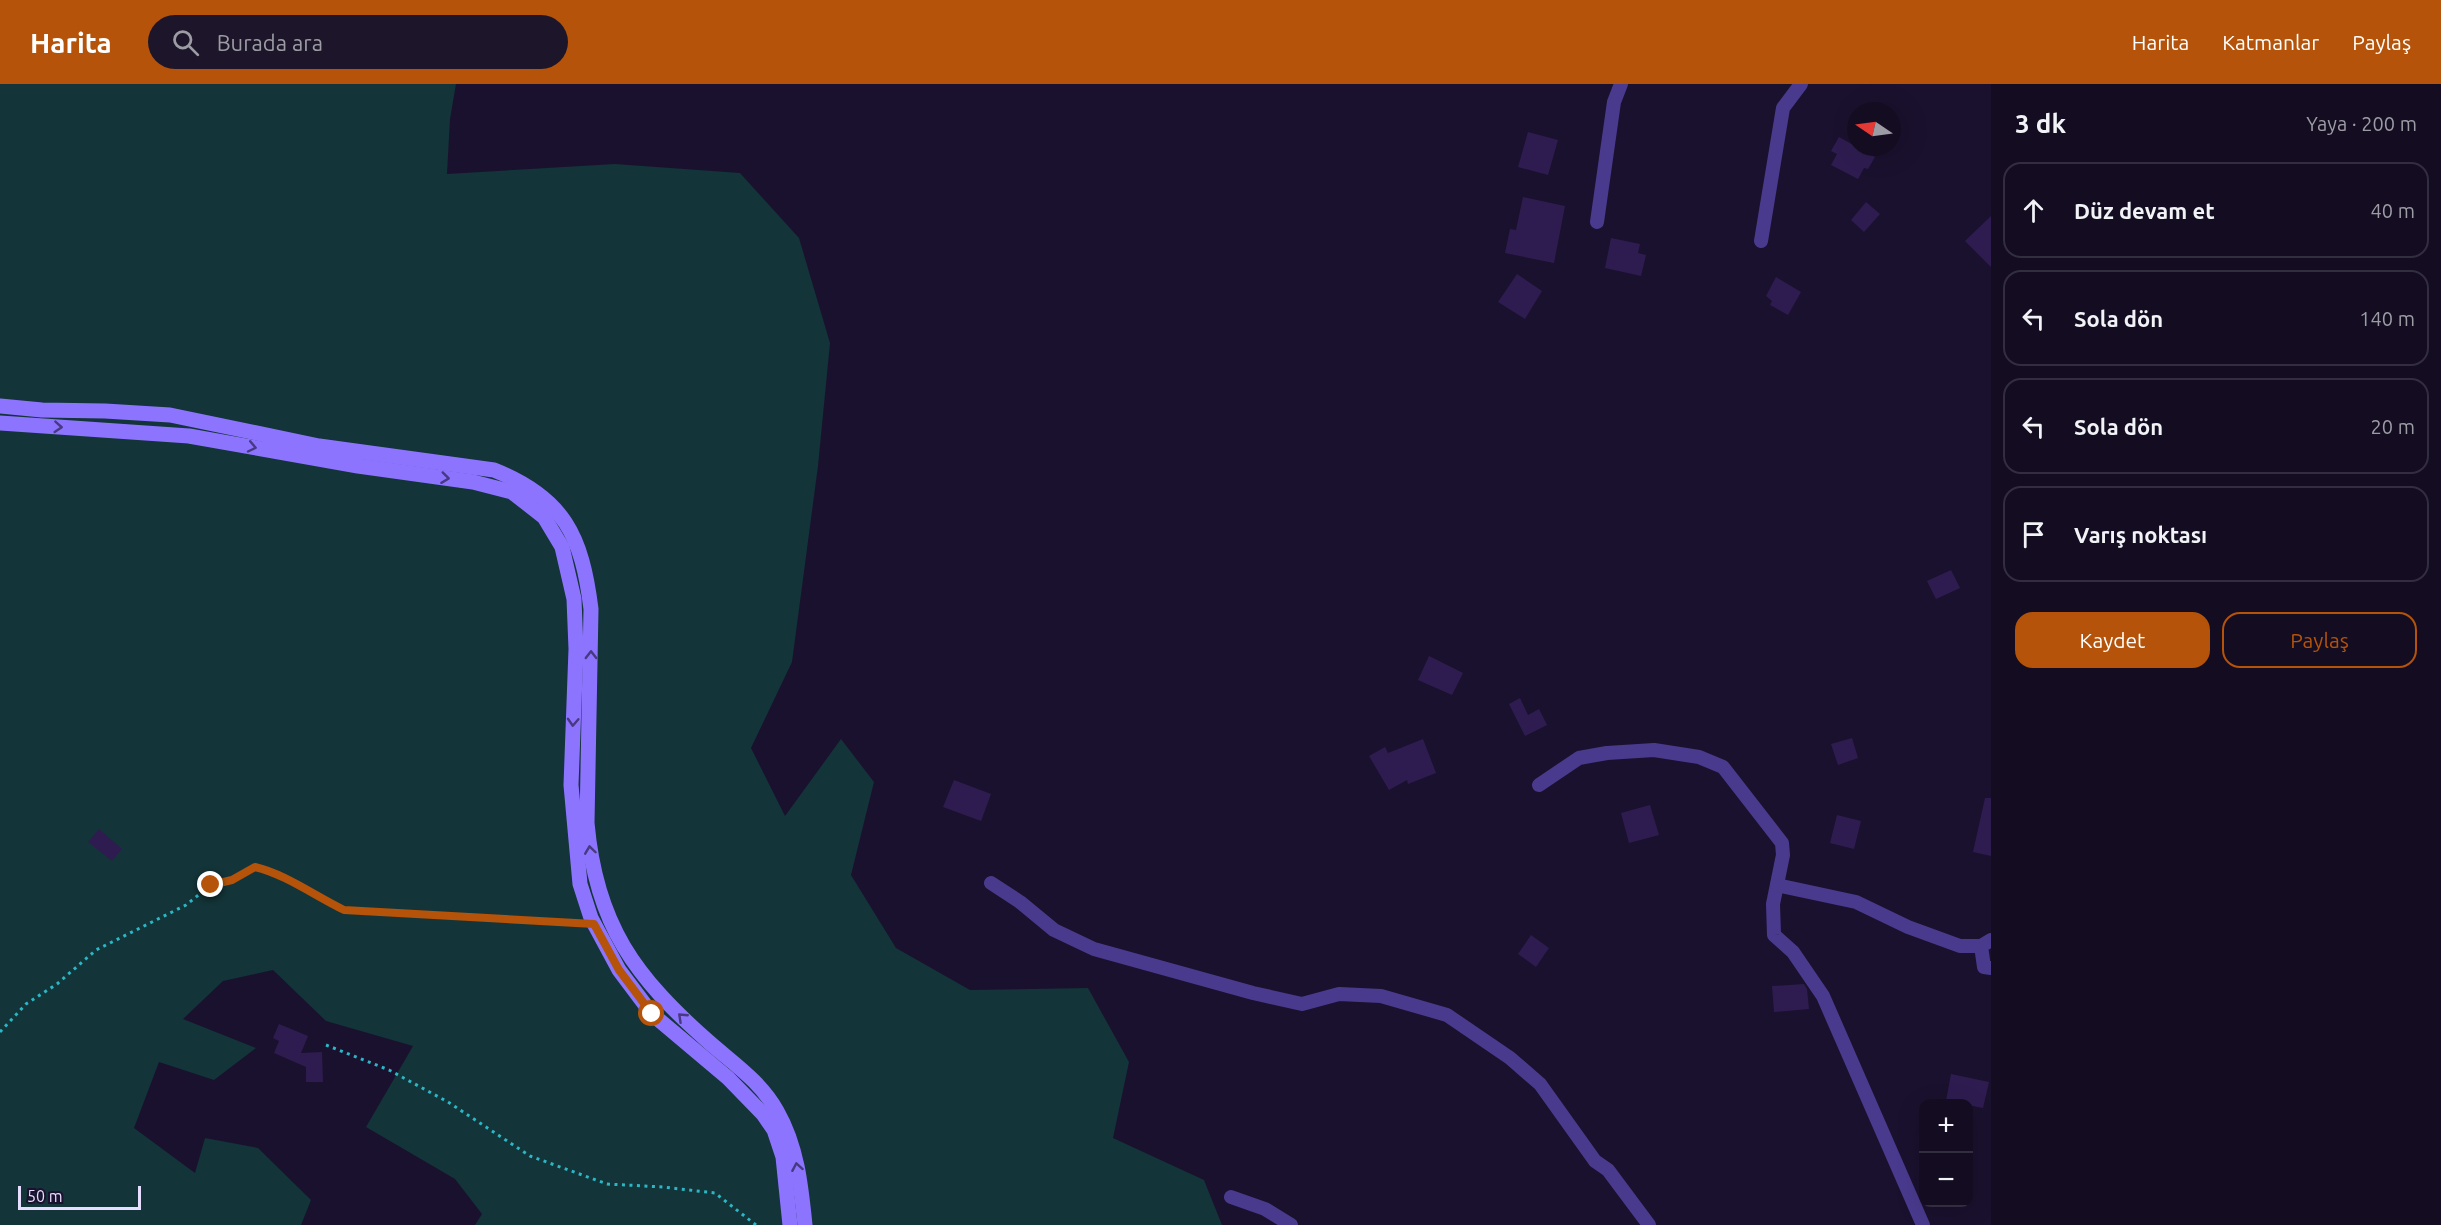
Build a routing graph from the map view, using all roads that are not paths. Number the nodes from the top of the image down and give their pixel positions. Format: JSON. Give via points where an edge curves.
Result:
{"nodes":[{"id":1,"x":1621,"y":84,"type":"edge"},
{"id":2,"x":1801,"y":84,"type":"edge"},
{"id":3,"x":1597,"y":222,"type":"dead end"},
{"id":4,"x":1761,"y":241,"type":"dead end"},
{"id":5,"x":0,"y":406,"type":"edge"},
{"id":6,"x":0,"y":423,"type":"edge"},
{"id":7,"x":1539,"y":785,"type":"dead end"},
{"id":8,"x":991,"y":883,"type":"dead end"},
{"id":9,"x":1777,"y":885,"type":"junction"},
{"id":10,"x":1986,"y":943,"type":"edge"},
{"id":11,"x":1991,"y":968,"type":"edge"},
{"id":12,"x":1231,"y":1197,"type":"dead end"},
{"id":13,"x":790,"y":1225,"type":"edge"},
{"id":14,"x":805,"y":1225,"type":"edge"},
{"id":15,"x":1291,"y":1225,"type":"edge"},
{"id":16,"x":1649,"y":1225,"type":"edge"},
{"id":17,"x":1923,"y":1225,"type":"edge"}],
"edges":[{"from":1,"to":3,"type":"street","via":[[1614,102]]},
{"from":2,"to":4,"type":"street","via":[[1783,108]]},
{"from":14,"to":5,"type":"main road","one_way":true,"via":[[796,1158],[776,1109],[760,1085],[660,996],[628,956],[606,912],[590,853],[587,823],[590,598],[579,548],[558,511],[518,479],[494,470],[320,446],[170,415]]},
{"from":6,"to":13,"type":"main road","one_way":true,"via":[[199,438],[473,482],[512,492],[544,517],[562,547],[574,599],[571,785],[580,884],[594,924],[619,970],[652,1014],[728,1077],[774,1130],[783,1157]]},
{"from":7,"to":9,"type":"street","via":[[1580,758],[1607,753],[1654,750],[1699,757],[1723,767],[1782,843]]},
{"from":8,"to":16,"type":"street","via":[[1054,930],[1094,949],[1302,1004],[1339,994],[1381,996],[1447,1016],[1510,1058],[1540,1084],[1595,1161],[1608,1170]]},
{"from":9,"to":10,"type":"street","via":[[1856,902],[1960,946]]},
{"from":9,"to":17,"type":"street","via":[[1774,935],[1793,952],[1823,996]]},
{"from":10,"to":11,"type":"street","via":[[1984,967]]},
{"from":12,"to":15,"type":"street","via":[[1265,1209]]}]}
